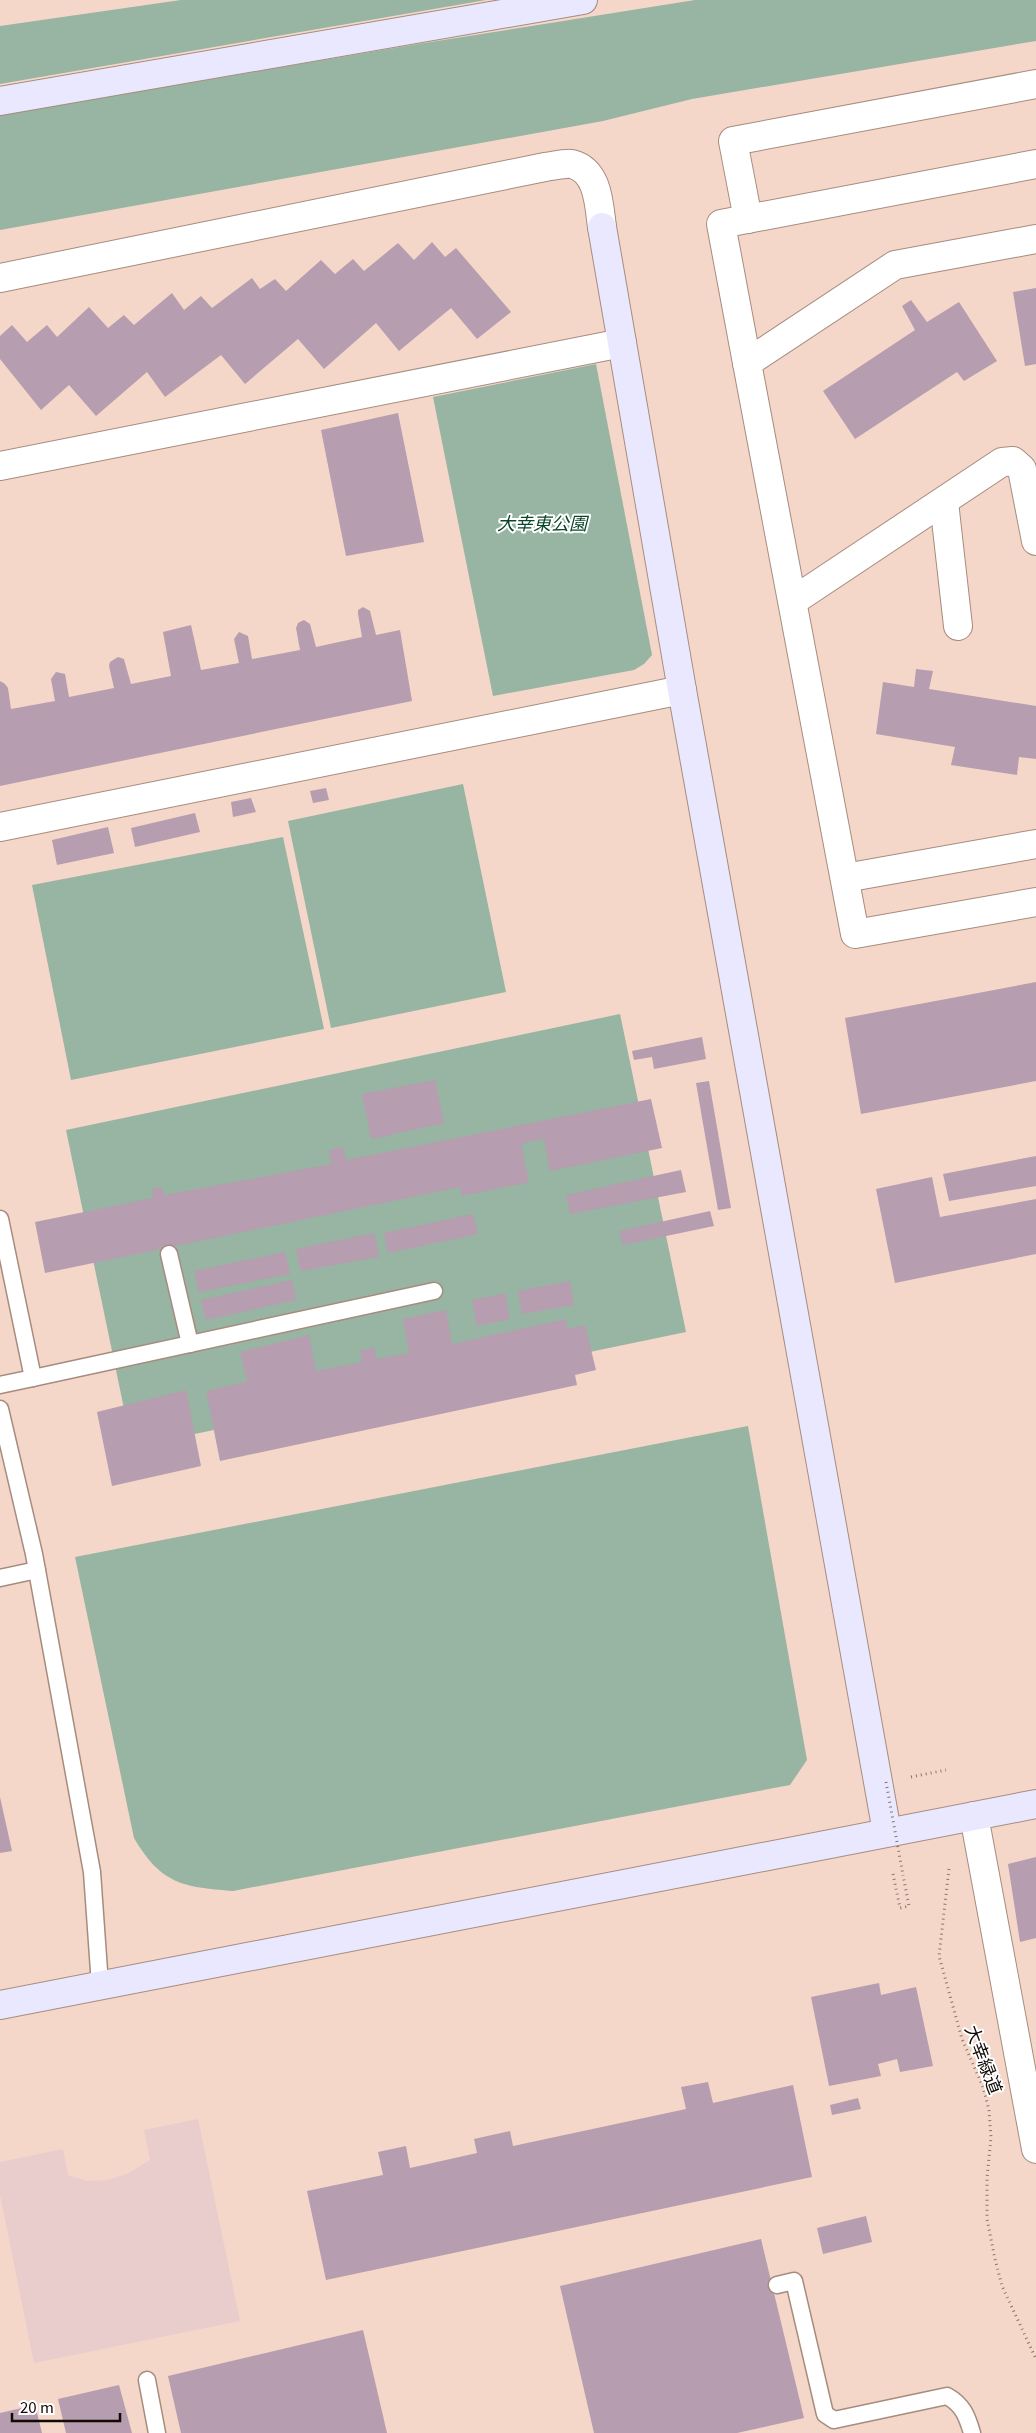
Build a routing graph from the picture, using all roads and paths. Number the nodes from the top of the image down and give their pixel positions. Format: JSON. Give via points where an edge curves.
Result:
{"nodes":[{"id":1,"x":583,"y":0,"type":"edge"},
{"id":2,"x":1036,"y":84,"type":"edge"},
{"id":3,"x":0,"y":101,"type":"edge"},
{"id":4,"x":1036,"y":164,"type":"edge"},
{"id":5,"x":748,"y":219,"type":"junction"},
{"id":6,"x":1036,"y":239,"type":"edge"},
{"id":7,"x":0,"y":278,"type":"edge"},
{"id":8,"x":622,"y":343,"type":"junction"},
{"id":9,"x":747,"y":363,"type":"junction"},
{"id":10,"x":0,"y":466,"type":"edge"},
{"id":11,"x":944,"y":502,"type":"junction"},
{"id":12,"x":1036,"y":541,"type":"edge"},
{"id":13,"x":793,"y":601,"type":"junction"},
{"id":14,"x":958,"y":626,"type":"dead end"},
{"id":15,"x":682,"y":690,"type":"junction"},
{"id":16,"x":0,"y":827,"type":"edge"},
{"id":17,"x":1036,"y":844,"type":"edge"},
{"id":18,"x":845,"y":878,"type":"junction"},
{"id":19,"x":1036,"y":902,"type":"edge"},
{"id":20,"x":0,"y":1219,"type":"edge"},
{"id":21,"x":169,"y":1254,"type":"dead end"},
{"id":22,"x":434,"y":1291,"type":"dead end"},
{"id":23,"x":190,"y":1344,"type":"junction"},
{"id":24,"x":33,"y":1378,"type":"junction"},
{"id":25,"x":0,"y":1385,"type":"edge"},
{"id":26,"x":0,"y":1409,"type":"edge"},
{"id":27,"x":37,"y":1570,"type":"junction"},
{"id":28,"x":0,"y":1578,"type":"edge"},
{"id":29,"x":946,"y":1770,"type":"dead end"},
{"id":30,"x":914,"y":1776,"type":"dead end"},
{"id":31,"x":886,"y":1782,"type":"dead end"},
{"id":32,"x":1036,"y":1804,"type":"edge"},
{"id":33,"x":974,"y":1816,"type":"junction"},
{"id":34,"x":941,"y":1822,"type":"junction"},
{"id":35,"x":887,"y":1832,"type":"junction"},
{"id":36,"x":893,"y":1874,"type":"dead end"},
{"id":37,"x":100,"y":1985,"type":"junction"},
{"id":38,"x":0,"y":2005,"type":"edge"},
{"id":39,"x":1036,"y":2149,"type":"edge"},
{"id":40,"x":777,"y":2285,"type":"dead end"},
{"id":41,"x":1036,"y":2359,"type":"edge"},
{"id":42,"x":147,"y":2380,"type":"dead end"},
{"id":43,"x":157,"y":2433,"type":"edge"},
{"id":44,"x":972,"y":2433,"type":"edge"}],
"edges":[{"from":1,"to":3,"type":"street"},
{"from":2,"to":5,"type":"street","via":[[733,141]]},
{"from":4,"to":5,"type":"street"},
{"from":5,"to":9,"type":"street","via":[[721,224]]},
{"from":6,"to":9,"type":"street","via":[[895,266]]},
{"from":7,"to":8,"type":"street","via":[[572,164],[590,175],[596,189]]},
{"from":8,"to":10,"type":"street"},
{"from":8,"to":15,"type":"street"},
{"from":9,"to":13,"type":"street"},
{"from":11,"to":12,"type":"street","via":[[1002,462],[1013,461],[1022,469]]},
{"from":11,"to":13,"type":"street"},
{"from":11,"to":14,"type":"street"},
{"from":13,"to":18,"type":"street"},
{"from":15,"to":16,"type":"street"},
{"from":15,"to":35,"type":"street"},
{"from":17,"to":18,"type":"street"},
{"from":18,"to":19,"type":"street","via":[[855,934]]},
{"from":20,"to":24,"type":"lane"},
{"from":21,"to":23,"type":"lane"},
{"from":22,"to":23,"type":"lane"},
{"from":23,"to":24,"type":"lane"},
{"from":24,"to":25,"type":"lane"},
{"from":26,"to":27,"type":"lane"},
{"from":27,"to":28,"type":"lane"},
{"from":27,"to":37,"type":"lane","via":[[92,1872]]},
{"from":29,"to":30,"type":"path"},
{"from":31,"to":36,"type":"path","bridge":true,"via":[[909,1906],[900,1908]]},
{"from":32,"to":33,"type":"street"},
{"from":33,"to":34,"type":"street"},
{"from":33,"to":39,"type":"street"},
{"from":34,"to":35,"type":"street"},
{"from":34,"to":41,"type":"path","name":"大幸緑道","via":[[951,1860],[939,1956],[962,2039],[984,2087],[989,2110],[991,2138],[987,2219],[995,2259],[1002,2286]]},
{"from":35,"to":37,"type":"street"},
{"from":37,"to":38,"type":"street"},
{"from":40,"to":44,"type":"lane","via":[[794,2281],[825,2414],[834,2420],[947,2396],[964,2410]]},
{"from":42,"to":43,"type":"lane"}]}
